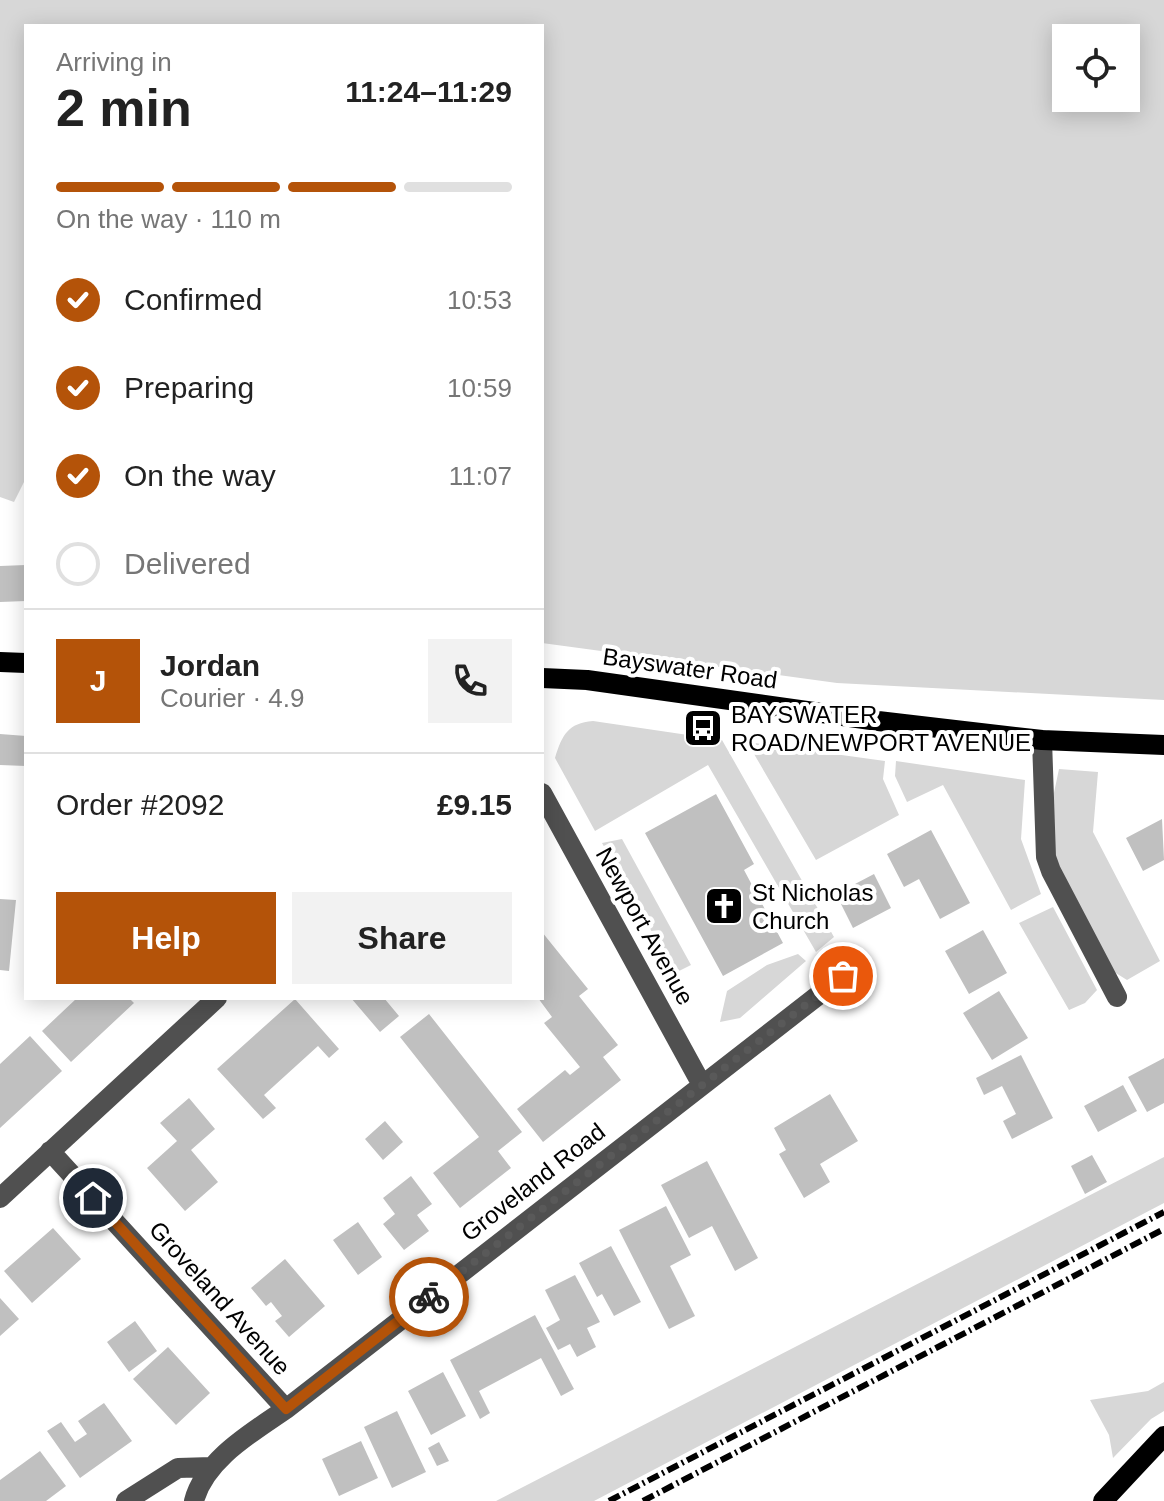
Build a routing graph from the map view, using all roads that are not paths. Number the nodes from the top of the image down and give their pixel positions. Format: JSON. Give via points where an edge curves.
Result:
{"nodes":[{"id":1,"x":0,"y":662,"type":"edge"},
{"id":2,"x":24,"y":663,"type":"edge"},
{"id":3,"x":544,"y":678,"type":"edge"},
{"id":4,"x":1042,"y":740,"type":"junction"},
{"id":5,"x":1164,"y":745,"type":"edge"},
{"id":6,"x":544,"y":797,"type":"edge"},
{"id":7,"x":843,"y":976,"type":"dead end"},
{"id":8,"x":1117,"y":997,"type":"dead end"},
{"id":9,"x":215,"y":1000,"type":"edge"},
{"id":10,"x":702,"y":1085,"type":"junction"},
{"id":11,"x":50,"y":1151,"type":"junction"},
{"id":12,"x":0,"y":1198,"type":"edge"},
{"id":13,"x":286,"y":1409,"type":"junction"},
{"id":14,"x":1164,"y":1436,"type":"edge"},
{"id":15,"x":212,"y":1467,"type":"junction"},
{"id":16,"x":126,"y":1501,"type":"edge"},
{"id":17,"x":194,"y":1501,"type":"edge"},
{"id":18,"x":1103,"y":1501,"type":"edge"}],
"edges":[{"from":1,"to":2,"type":"main road"},
{"from":3,"to":4,"type":"main road","name":"Bayswater Road"},
{"from":4,"to":5,"type":"main road","name":"Bayswater Road"},
{"from":4,"to":8,"type":"street","via":[[1046,857]]},
{"from":6,"to":10,"type":"street","name":"Newport Avenue"},
{"from":7,"to":10,"type":"street","name":"Groveland Road"},
{"from":9,"to":11,"type":"street"},
{"from":10,"to":13,"type":"street","name":"Groveland Road"},
{"from":11,"to":12,"type":"street"},
{"from":11,"to":13,"type":"street","name":"Groveland Avenue"},
{"from":13,"to":15,"type":"street","name":"Groveland Road"},
{"from":14,"to":18,"type":"main road"},
{"from":15,"to":16,"type":"street","via":[[178,1468]]},
{"from":15,"to":17,"type":"street","name":"Groveland Road"}]}
